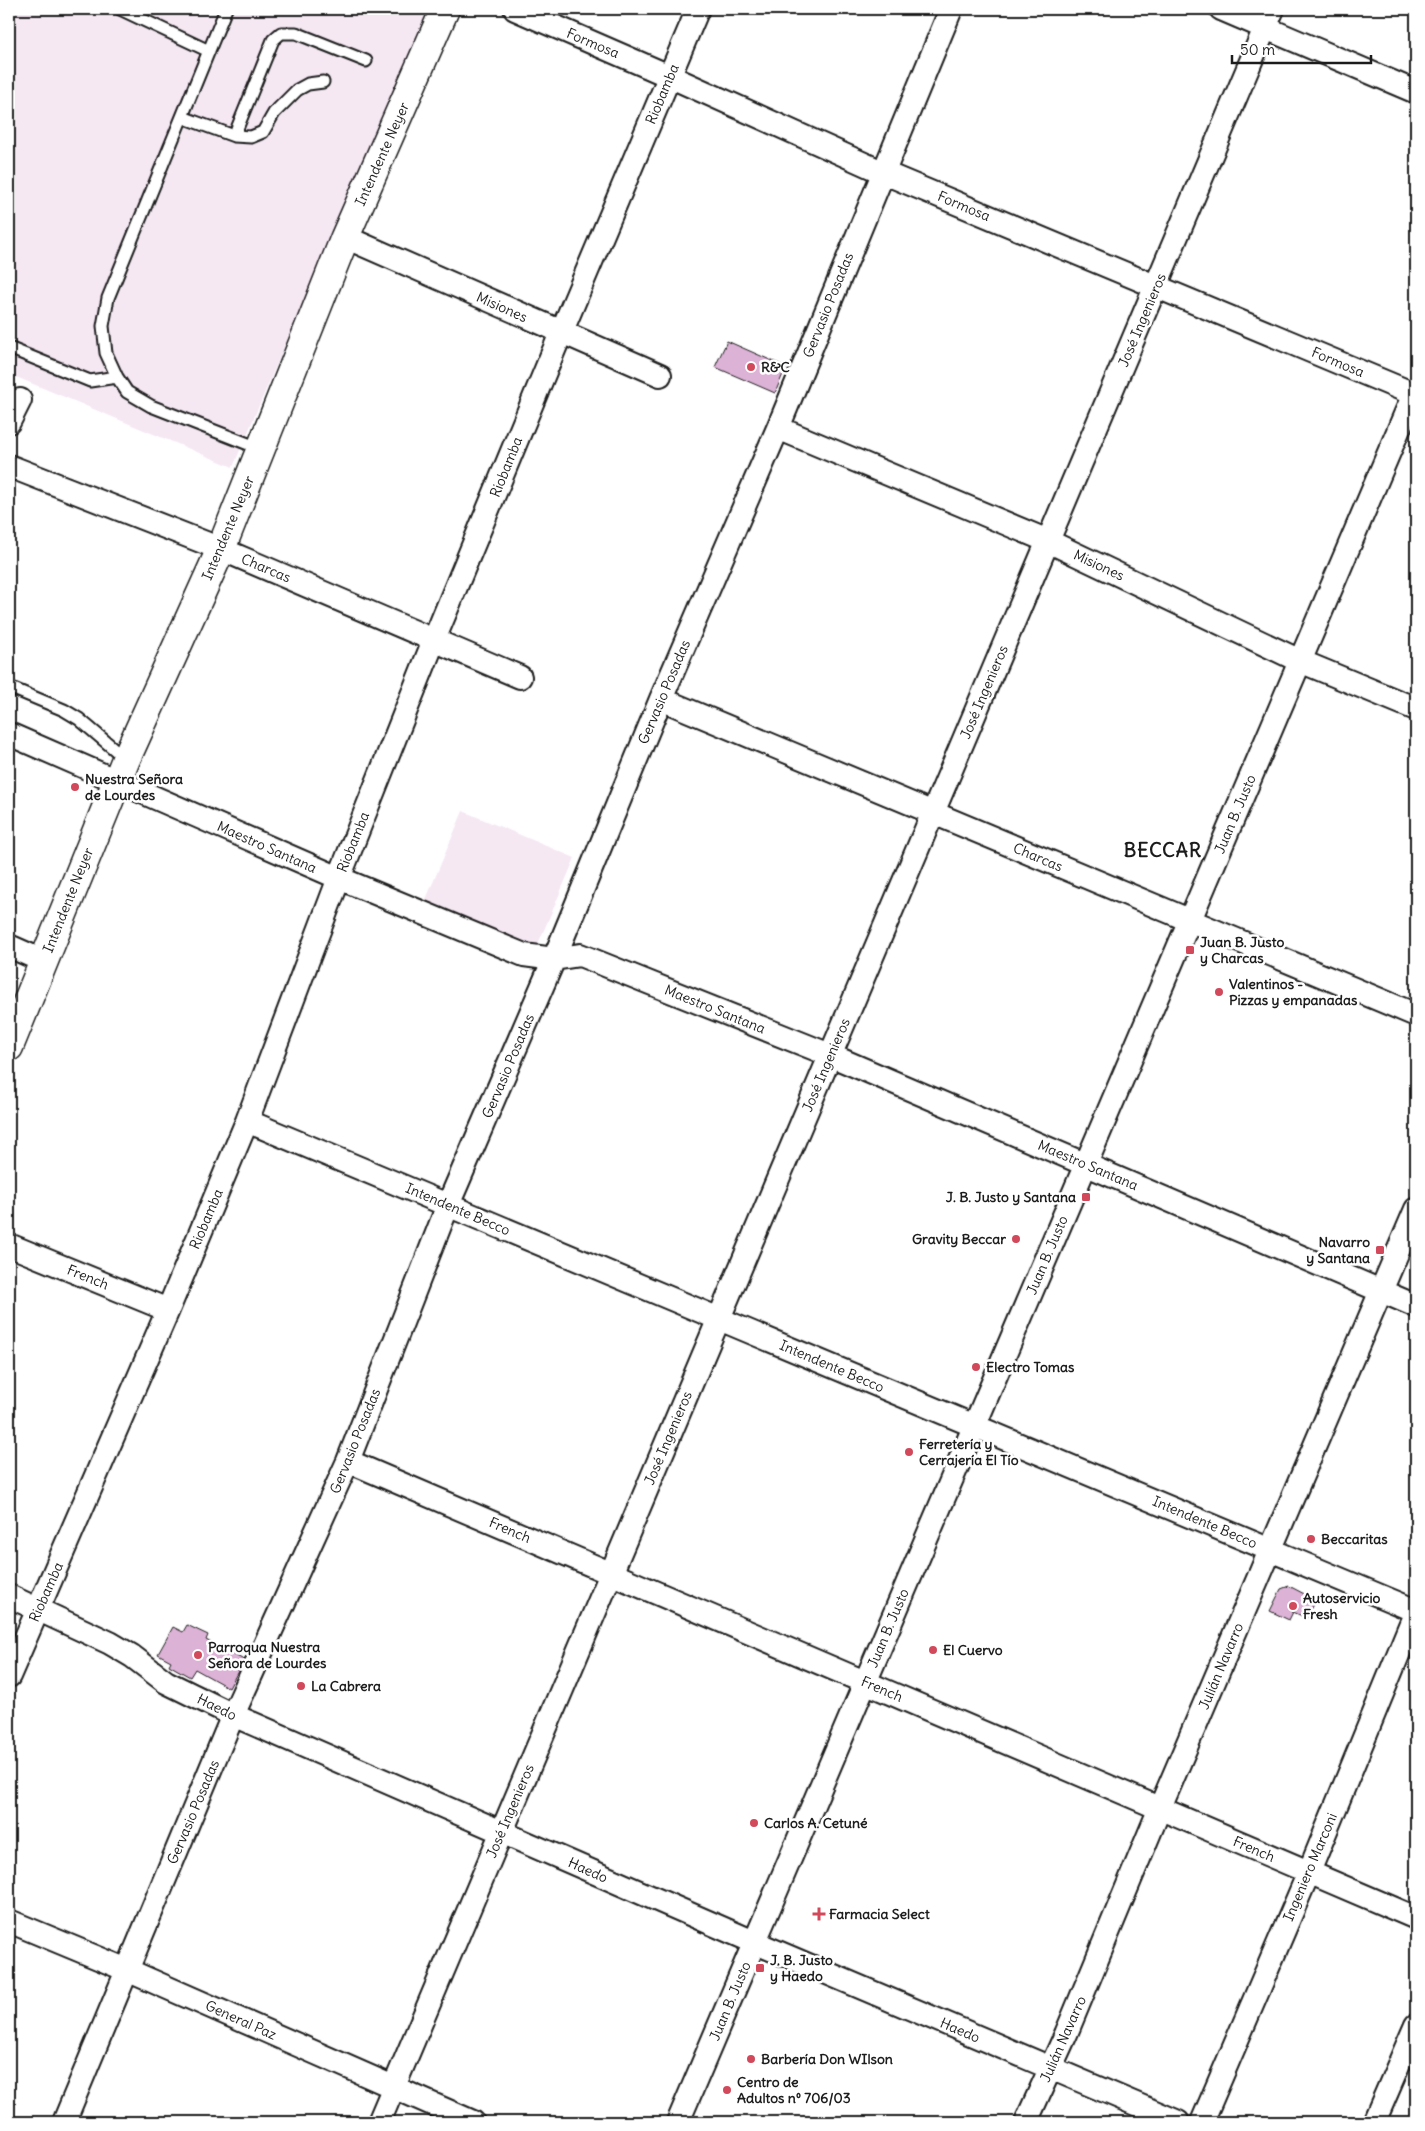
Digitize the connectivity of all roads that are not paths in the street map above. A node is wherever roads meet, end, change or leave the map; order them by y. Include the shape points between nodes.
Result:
1 (120, 9) edge
2 (226, 9) edge
3 (445, 9) edge
4 (515, 9) edge
5 (698, 9) edge
6 (951, 9) edge
7 (1221, 9) edge
8 (1269, 18) edge
9 (209, 51) junction
10 (366, 61) dead end
11 (670, 76) junction
12 (323, 82) dead end
13 (1416, 92) edge
14 (182, 117) junction
15 (234, 136) junction
16 (882, 172) junction
17 (345, 237) junction
18 (1156, 286) junction
19 (561, 333) junction
20 (9, 348) edge
21 (660, 375) dead end
22 (117, 377) junction
23 (1415, 393) edge
24 (20, 400) dead end
25 (9, 422) edge
26 (778, 428) junction
27 (261, 449) junction
28 (9, 466) edge
29 (1048, 541) junction
30 (221, 549) junction
31 (434, 640) junction
32 (1300, 661) junction
33 (520, 677) dead end
34 (9, 687) edge
35 (661, 698) junction
36 (1416, 709) edge
37 (9, 734) edge
38 (122, 770) junction
39 (933, 813) junction
40 (339, 878) junction
41 (1190, 920) junction
42 (9, 946) edge
43 (554, 959) junction
44 (44, 961) junction
45 (1416, 1015) edge
46 (9, 1047) edge
47 (830, 1055) junction
48 (247, 1121) junction
49 (1086, 1164) junction
50 (448, 1205) junction
51 (1416, 1209) edge
52 (9, 1245) edge
53 (1382, 1291) junction
54 (1416, 1306) edge
55 (168, 1310) junction
56 (719, 1318) junction
57 (974, 1425) junction
58 (348, 1460) junction
59 (1271, 1550) junction
60 (611, 1573) junction
61 (9, 1596) edge
62 (39, 1608) junction
63 (1416, 1611) edge
64 (9, 1676) edge
65 (865, 1682) junction
66 (233, 1715) junction
67 (1160, 1808) junction
68 (502, 1832) junction
69 (1309, 1872) junction
70 (1416, 1918) edge
71 (9, 1921) edge
72 (754, 1942) junction
73 (127, 1970) junction
74 (1416, 2026) edge
75 (1050, 2068) junction
76 (394, 2087) junction
77 (64, 2122) edge
78 (379, 2122) edge
79 (473, 2122) edge
80 (678, 2122) edge
81 (1026, 2122) edge
82 (1178, 2122) edge
83 (1202, 2122) edge
84 (1374, 2122) edge

1 - 9 lane
2 - 9 lane
3 - 17 street, Intendente Neyer
4 - 11 street, Formosa
5 - 11 street, Riobamba
6 - 16 street, Gervasio Posadas
7 - 8 street
8 - 13 street
8 - 18 street, José Ingenieros
9 - 14 lane
10 - 15 lane via 296,33 281,32 273,40
11 - 16 street, Formosa
11 - 19 street, Riobamba
12 - 15 lane via 297,90 274,114 263,132 251,137
14 - 15 lane
14 - 22 lane via 108,298 103,326 106,353
16 - 18 street, Formosa
16 - 26 street, Gervasio Posadas
17 - 19 street, Misiones
17 - 27 street, Intendente Neyer
18 - 23 street, Formosa
18 - 29 street, José Ingenieros
19 - 21 street, Misiones
19 - 31 street, Riobamba
20 - 22 lane via 90,381
22 - 27 lane via 127,392 152,406
23 - 32 street, Juan B. Justo
24 - 25 street
26 - 29 street, Misiones
26 - 35 street, Gervasio Posadas
27 - 30 street, Intendente Neyer
28 - 30 street, Charcas
29 - 32 street, Misiones
29 - 39 street, José Ingenieros
30 - 31 street, Charcas
30 - 38 street, Intendente Neyer
31 - 33 street, Charcas
31 - 40 street, Riobamba
32 - 36 street, Misiones
32 - 41 street, Juan B. Justo
34 - 38 lane via 79,719
35 - 39 street, Charcas
35 - 43 street, Gervasio Posadas
37 - 38 street, Maestro Santana
38 - 40 street, Maestro Santana
38 - 44 street, Intendente Neyer
39 - 41 street, Charcas
39 - 47 street, José Ingenieros
40 - 43 street, Maestro Santana via 524,955
40 - 48 street, Riobamba
41 - 45 street, Charcas
41 - 49 street, Juan B. Justo
42 - 44 street
43 - 47 street, Maestro Santana via 580,955
43 - 50 street, Gervasio Posadas
44 - 46 street, Intendente Neyer
47 - 49 street, Maestro Santana
47 - 56 street, José Ingenieros
48 - 50 street, Intendente Becco
48 - 55 street, Riobamba
49 - 53 street, Maestro Santana
49 - 57 street, Juan B. Justo
50 - 56 street, Intendente Becco
50 - 58 street, Gervasio Posadas
51 - 53 street, Julián Navarro
52 - 55 street, French
53 - 54 street, Maestro Santana
53 - 59 street, Julián Navarro
55 - 62 street, Riobamba
56 - 57 street, Intendente Becco
56 - 60 street, José Ingenieros
57 - 59 street, Intendente Becco
57 - 65 street, Juan B. Justo
58 - 60 street, French
58 - 66 street, Gervasio Posadas
59 - 63 street, Intendente Becco
59 - 67 street, Julián Navarro
60 - 65 street, French
60 - 68 street, José Ingenieros
61 - 62 street, Haedo
62 - 64 street, Riobamba
62 - 66 street, Haedo via 110,1643 166,1682
63 - 69 street, Ingeniero Marconi
65 - 67 street, French
65 - 72 street, Juan B. Justo
66 - 68 street, Haedo
66 - 73 street, Gervasio Posadas
67 - 69 street, French
67 - 75 street, Julián Navarro
68 - 72 street, Haedo
68 - 76 street, José Ingenieros
69 - 70 street, French
69 - 83 street, Ingeniero Marconi
71 - 73 street, General Paz
72 - 75 street, Haedo
72 - 80 street, Juan B. Justo
73 - 76 street, General Paz
73 - 77 street, Gervasio Posadas
74 - 84 street
75 - 81 street, Julián Navarro
75 - 82 street, Haedo
76 - 78 street, José Ingenieros
76 - 79 street, General Paz

